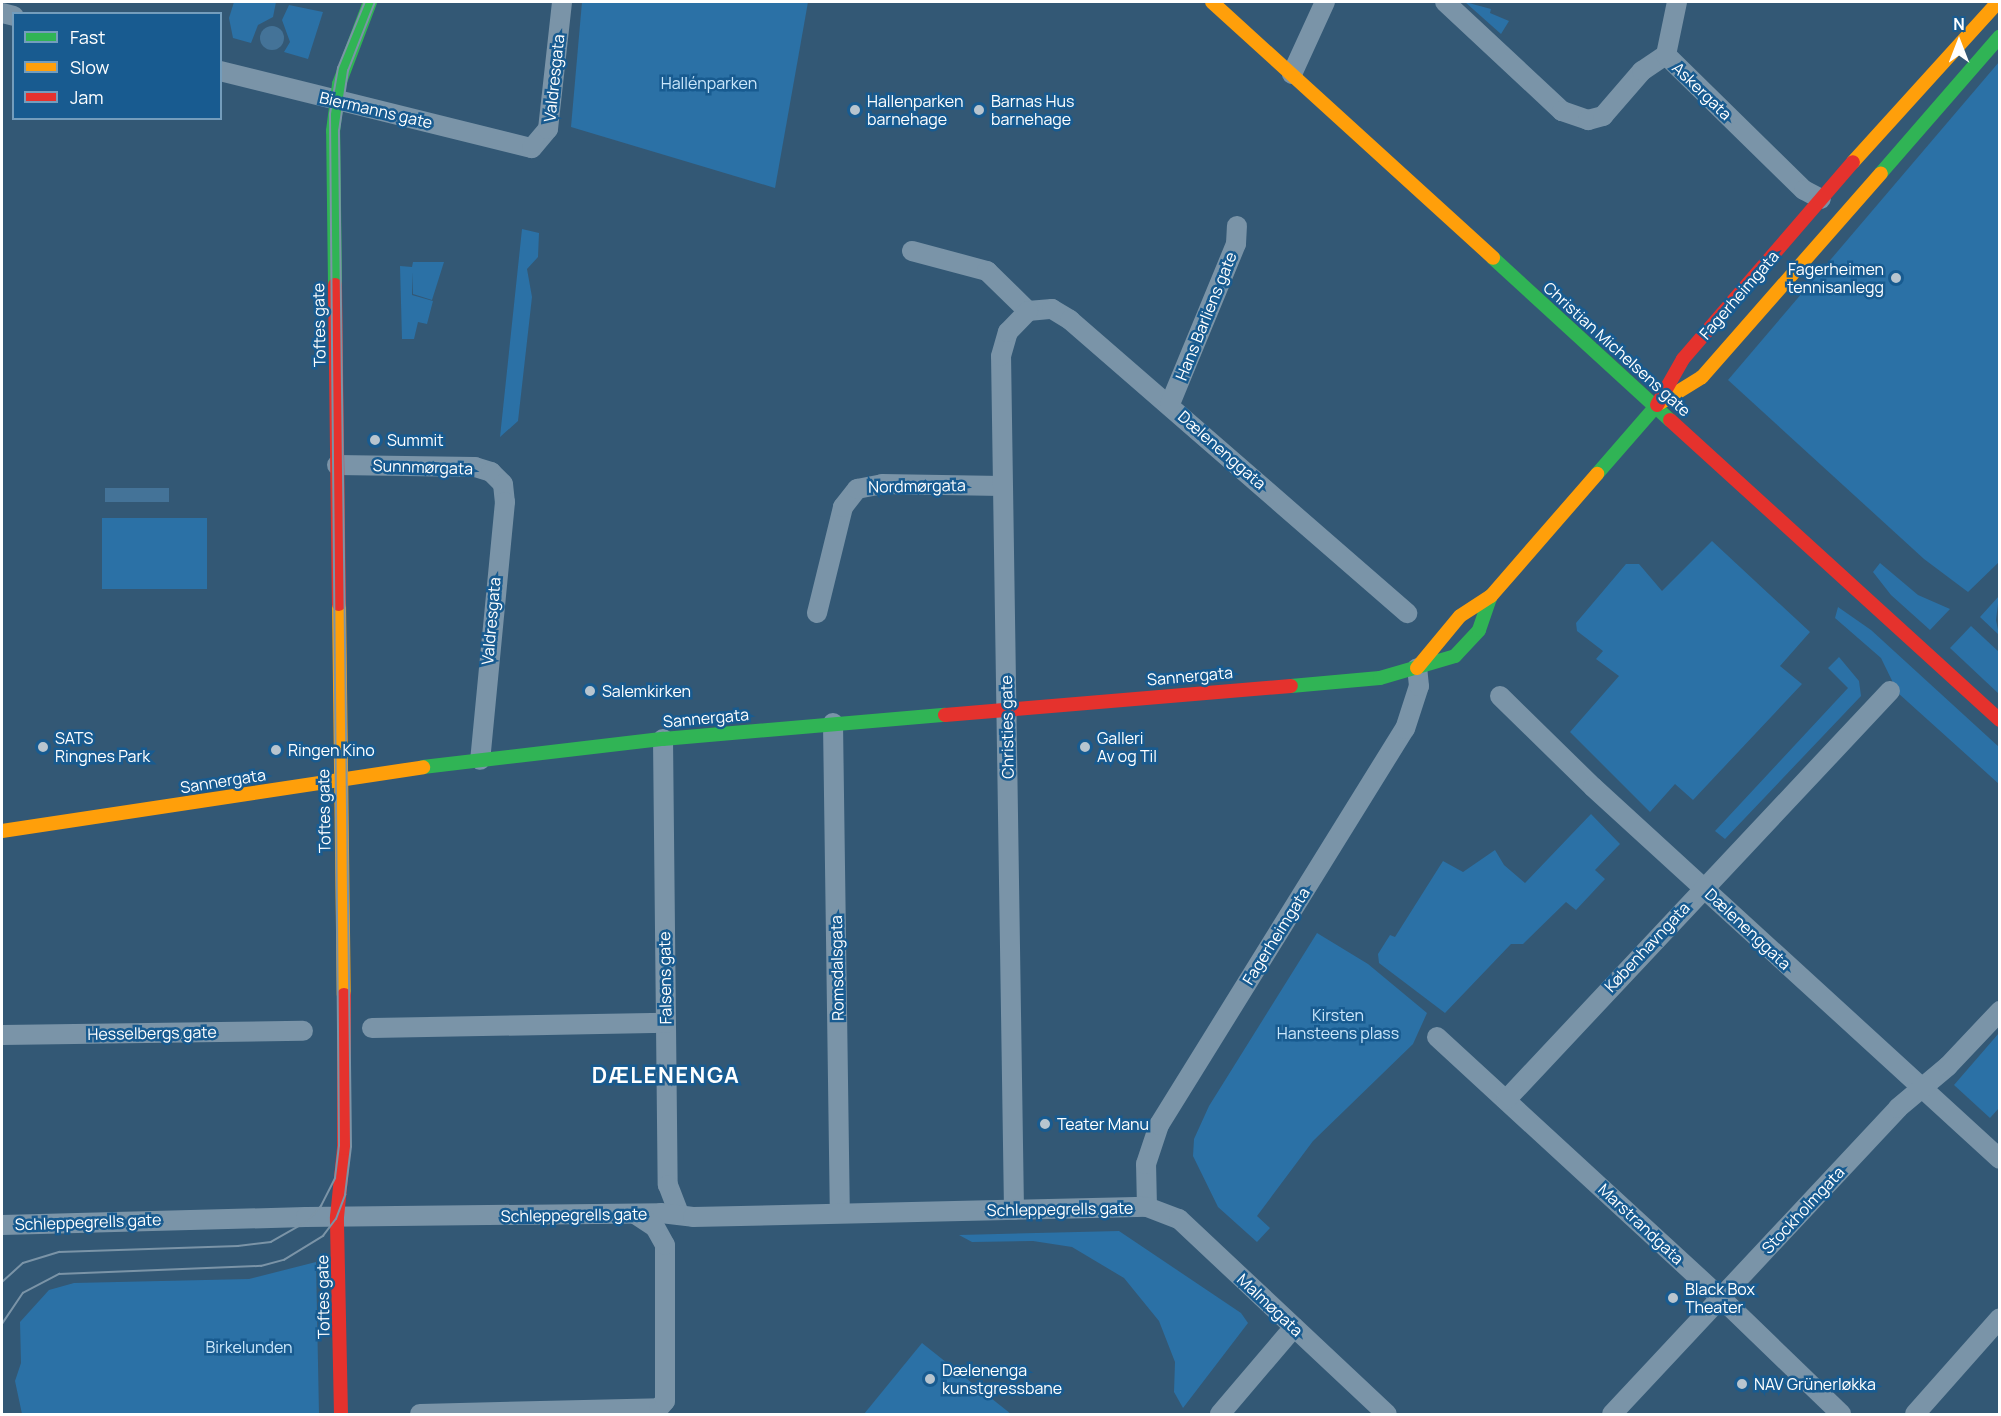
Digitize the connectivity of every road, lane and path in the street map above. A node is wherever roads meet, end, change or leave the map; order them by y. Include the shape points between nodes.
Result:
1 (370, 2) edge
2 (562, 2) edge
3 (1212, 2) edge
4 (1324, 2) edge
5 (1445, 2) edge
6 (1677, 2) edge
7 (1998, 2) edge
8 (2000, 36) edge
9 (1666, 55) junction
10 (222, 71) edge
11 (1292, 74) junction
12 (336, 99) junction
13 (532, 148) joint
14 (1821, 199) junction
15 (1237, 226) dead end
16 (912, 251) dead end
17 (1028, 310) junction
18 (1170, 404) junction
19 (1657, 405) junction
20 (337, 465) junction
21 (503, 484) joint
22 (1002, 486) junction
23 (1491, 596) junction
24 (1407, 613) dead end
25 (817, 614) dead end
26 (1417, 668) junction
27 (1890, 691) dead end
28 (1500, 696) dead end
29 (1007, 708) junction
30 (2000, 720) edge
31 (833, 723) junction
32 (663, 739) junction
33 (480, 759) junction
34 (340, 777) junction
35 (2, 831) edge
36 (1703, 887) junction
37 (2000, 1011) edge
38 (666, 1023) junction
39 (372, 1028) dead end
40 (303, 1031) dead end
41 (2, 1035) edge
42 (1437, 1036) dead end
43 (1923, 1088) junction
44 (1506, 1100) junction
45 (2000, 1159) edge
46 (1147, 1208) junction
47 (1014, 1210) junction
48 (840, 1213) junction
49 (635, 1214) junction
50 (679, 1214) junction
51 (337, 1217) junction
52 (2, 1225) edge
53 (1721, 1298) junction
54 (2000, 1318) edge
55 (1294, 1327) junction
56 (341, 1414) edge
57 (420, 1414) edge
58 (1220, 1414) edge
59 (1387, 1414) edge
60 (1612, 1414) edge
61 (1841, 1414) edge
62 (1915, 1414) edge

1 - 12 main road, Toftes gate
2 - 13 street, Valdresgata via 548,129
3 - 11 main road, Christian Michelsens gate
4 - 11 street
5 - 9 street, Askergata via 1562,111 1588,120 1603,116 1642,71
6 - 9 street
7 - 14 main road, Fagerheimgata
8 - 19 main road via 1702,377
9 - 14 street, Askergata via 1804,190
10 - 12 street, Biermanns gate
11 - 19 main road, Christian Michelsens gate
12 - 13 street, Biermanns gate
12 - 20 main road, Toftes gate via 333,150
14 - 19 main road, Fagerheimgata via 1683,359
15 - 18 street, Hans Barliens gate via 1236,244
16 - 17 street via 987,271
17 - 18 street, Dælenenggata via 1060,312
17 - 22 street, Christies gate via 1003,342
18 - 24 street, Dælenenggata
19 - 23 main road, Fagerheimgata
19 - 30 main road, Christian Michelsens gate
20 - 21 street, Sunnmørgata via 475,467 491,472
20 - 34 main road, Toftes gate
21 - 33 street, Valdresgata via 505,502
22 - 25 street, Nordmørgata via 882,484 857,489 843,507
22 - 29 street, Christies gate
23 - 26 main road, Fagerheimgata via 1460,616
23 - 26 main road, Fagerheimgata via 1479,630 1468,644 1455,656
26 - 29 main road, Sannergata via 1365,680
26 - 46 street, Fagerheimgata via 1419,686 1405,729 1159,1125 1146,1164
27 - 36 street, Københavngata
28 - 36 street, Dælenenggata
29 - 31 main road, Sannergata
29 - 47 street, Christies gate
31 - 32 main road, Sannergata
31 - 48 street, Romsdalsgata
32 - 33 main road, Sannergata
32 - 38 street, Falsens gate
33 - 34 main road, Sannergata
34 - 35 main road, Sannergata
34 - 51 main road, Toftes gate via 344,1148
36 - 43 street, Dælenenggata
36 - 44 street, Københavngata
37 - 43 street, Stockholmgata
38 - 39 street
38 - 50 street, Falsens gate via 668,1185
40 - 41 street, Hesselbergs gate
42 - 44 street, Marstrandgata
43 - 45 street, Dælenenggata
43 - 53 street, Stockholmgata via 1900,1107
44 - 53 street, Marstrandgata
46 - 47 street, Schleppegrells gate
46 - 55 street, Malmøgata via 1179,1219
47 - 48 street, Schleppegrells gate
48 - 50 street, Schleppegrells gate
49 - 50 street, Schleppegrells gate
49 - 51 street, Schleppegrells gate
49 - 57 street via 655,1227 665,1245 665,1401 659,1408
51 - 52 street, Schleppegrells gate
51 - 56 main road, Toftes gate
53 - 60 street, Stockholmgata
53 - 61 street, Marstrandgata
54 - 62 street
55 - 58 street
55 - 59 street, Malmøgata

